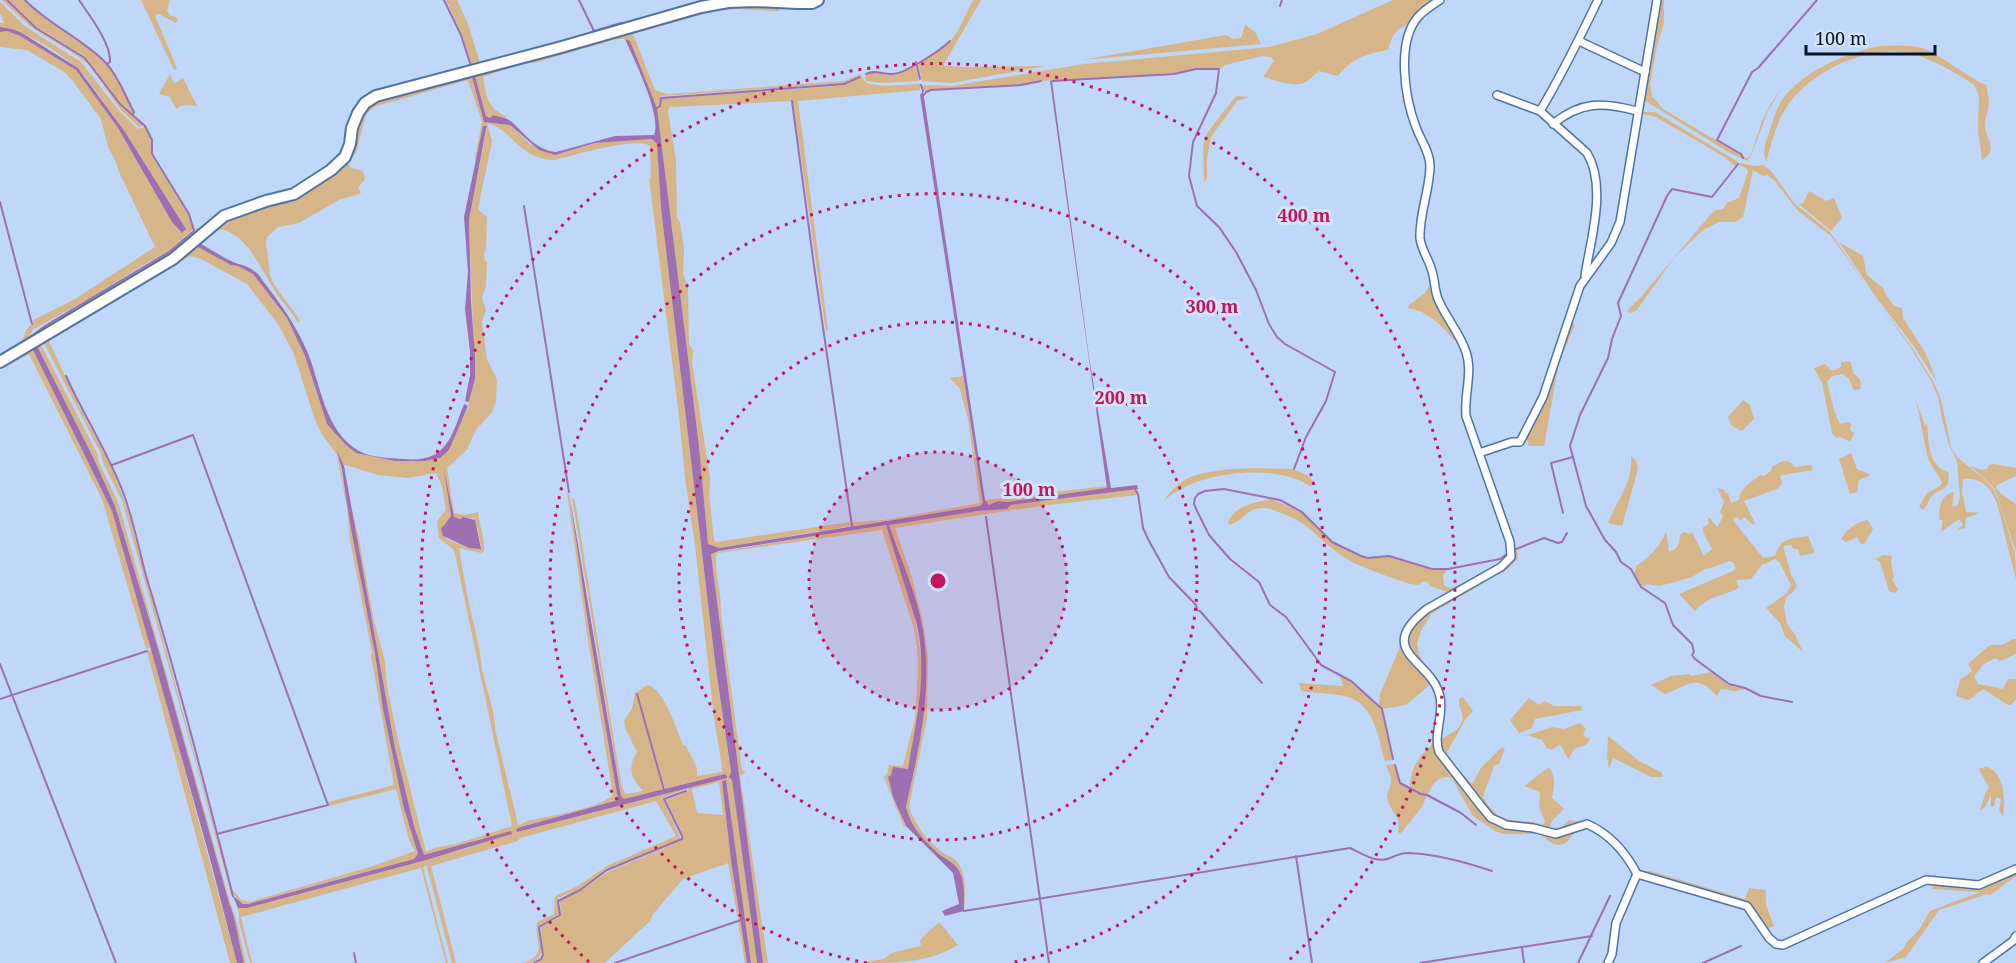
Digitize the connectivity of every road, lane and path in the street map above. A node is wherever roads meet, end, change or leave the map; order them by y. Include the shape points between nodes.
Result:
1 (818, 0) edge
2 (1440, 0) edge
3 (1598, 0) edge
4 (1657, 0) edge
5 (1579, 41) junction
6 (1645, 72) junction
7 (1497, 95) dead end
8 (1540, 111) junction
9 (1637, 111) junction
10 (1553, 123) junction
11 (1585, 278) junction
12 (0, 362) edge
13 (1479, 453) junction
14 (2016, 869) edge
15 (1638, 874) junction
16 (2016, 936) edge
17 (1608, 963) edge
18 (1983, 963) edge

1 - 12 street via 728,2 701,7 376,96 358,112 345,157 331,170 294,194 224,216 173,259
2 - 13 street via 1417,18 1407,37 1405,76 1413,119 1430,166 1420,239 1437,297 1466,352 1466,416
3 - 5 street
4 - 6 street
5 - 6 street
5 - 8 street
6 - 9 street
7 - 8 street
8 - 10 street
9 - 10 street via 1589,105
9 - 11 street via 1620,222 1611,243
10 - 11 street via 1587,153 1595,171 1598,189
11 - 13 street via 1543,397 1520,441
13 - 15 street via 1510,542 1511,557 1501,567 1426,609 1410,625 1404,643 1410,657 1436,684 1440,694 1436,746 1491,818 1506,825 1556,834 1587,824 1611,839
14 - 15 street via 1979,885 1926,880 1783,945 1769,938 1747,906
15 - 17 street via 1616,923
16 - 18 street

